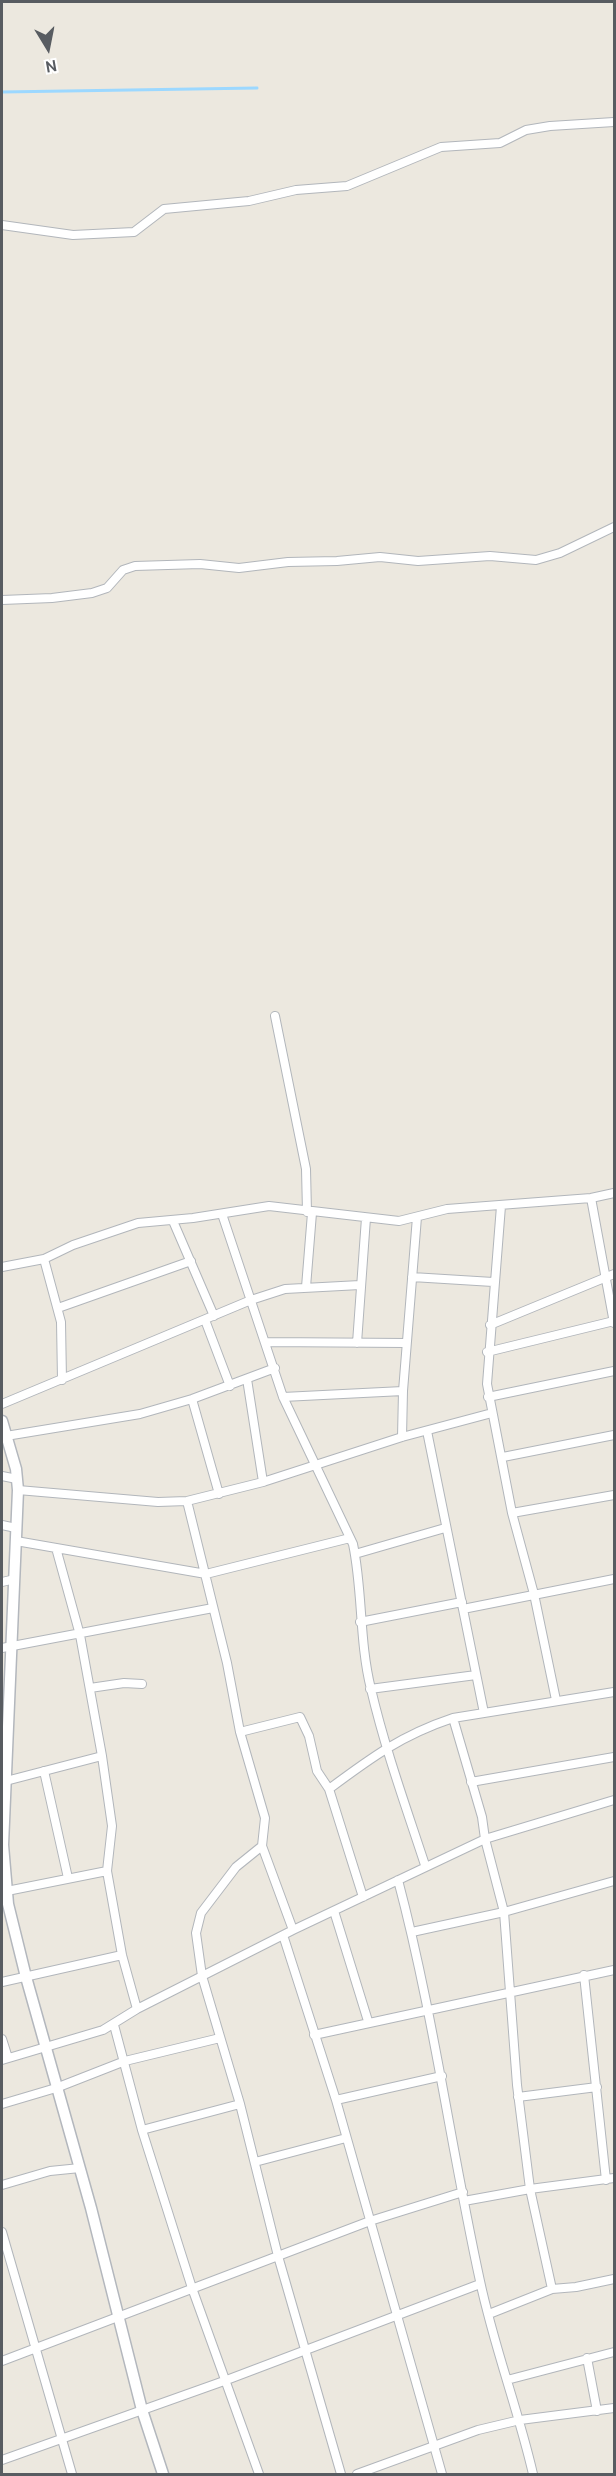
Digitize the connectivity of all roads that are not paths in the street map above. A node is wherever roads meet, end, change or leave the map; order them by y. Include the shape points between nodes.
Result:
1 (615, 122) edge
2 (2, 225) edge
3 (615, 527) edge
4 (2, 600) edge
5 (275, 1016) dead end
6 (615, 1193) edge
7 (591, 1198) junction
8 (501, 1206) junction
9 (310, 1212) junction
10 (222, 1214) junction
11 (417, 1216) junction
12 (366, 1218) junction
13 (173, 1221) junction
14 (44, 1259) junction
15 (190, 1261) junction
16 (2, 1267) edge
17 (610, 1276) edge
18 (412, 1278) junction
19 (493, 1282) junction
20 (360, 1285) junction
21 (306, 1287) junction
22 (250, 1300) junction
23 (58, 1308) junction
24 (214, 1316) junction
25 (205, 1320) junction
26 (614, 1322) edge
27 (490, 1325) junction
28 (265, 1342) junction
29 (357, 1342) junction
30 (406, 1343) junction
31 (487, 1352) junction
32 (275, 1368) junction
33 (615, 1371) edge
34 (247, 1379) junction
35 (62, 1380) junction
36 (230, 1386) junction
37 (403, 1391) junction
38 (284, 1397) junction
39 (488, 1397) junction
40 (192, 1399) junction
41 (2, 1404) edge
42 (492, 1413) junction
43 (2, 1421) edge
44 (427, 1431) junction
45 (6, 1436) junction
46 (615, 1436) edge
47 (402, 1437) junction
48 (503, 1457) junction
49 (315, 1464) junction
50 (2, 1476) edge
51 (263, 1482) junction
52 (18, 1485) junction
53 (219, 1494) junction
54 (615, 1495) edge
55 (187, 1501) junction
56 (512, 1514) junction
57 (2, 1525) edge
58 (16, 1528) junction
59 (445, 1528) junction
60 (350, 1539) junction
61 (16, 1541) junction
62 (56, 1548) junction
63 (355, 1554) junction
64 (206, 1574) junction
65 (15, 1579) junction
66 (615, 1579) edge
67 (2, 1582) edge
68 (534, 1594) junction
69 (463, 1606) junction
70 (213, 1608) junction
71 (360, 1622) junction
72 (80, 1635) junction
73 (7, 1647) edge
74 (476, 1675) junction
75 (142, 1684) dead end
76 (90, 1688) junction
77 (370, 1689) junction
78 (615, 1692) edge
79 (556, 1700) junction
80 (484, 1713) junction
81 (453, 1718) junction
82 (240, 1732) junction
83 (387, 1746) junction
84 (102, 1756) junction
85 (615, 1757) edge
86 (44, 1771) junction
87 (3, 1782) edge
88 (471, 1782) junction
89 (329, 1789) junction
90 (615, 1800) edge
91 (485, 1839) junction
92 (262, 1846) junction
93 (425, 1865) junction
94 (107, 1871) junction
95 (68, 1878) junction
96 (398, 1880) junction
97 (615, 1881) edge
98 (4, 1892) edge
99 (363, 1897) junction
100 (334, 1911) junction
101 (504, 1912) junction
102 (293, 1930) junction
103 (412, 1932) junction
104 (283, 1935) junction
105 (122, 1955) junction
106 (615, 1970) edge
107 (584, 1975) junction
108 (202, 1976) junction
109 (26, 1977) junction
110 (2, 1982) edge
111 (509, 1991) junction
112 (426, 2008) junction
113 (137, 2009) junction
114 (368, 2021) junction
115 (114, 2025) junction
116 (314, 2035) junction
117 (220, 2038) junction
118 (2, 2039) edge
119 (45, 2047) junction
120 (5, 2059) edge
121 (125, 2061) junction
122 (442, 2076) junction
123 (597, 2087) junction
124 (56, 2088) junction
125 (518, 2097) junction
126 (336, 2100) junction
127 (2, 2104) edge
128 (240, 2104) junction
129 (142, 2130) junction
130 (346, 2138) junction
131 (255, 2162) junction
132 (80, 2168) junction
133 (610, 2179) edge
134 (2, 2185) edge
135 (530, 2189) junction
136 (463, 2197) junction
137 (370, 2221) junction
138 (2, 2232) edge
139 (278, 2256) junction
140 (615, 2278) edge
141 (480, 2284) junction
142 (192, 2288) junction
143 (552, 2289) junction
144 (489, 2314) junction
145 (396, 2316) junction
146 (118, 2318) junction
147 (37, 2347) junction
148 (304, 2348) junction
149 (615, 2352) edge
150 (587, 2358) junction
151 (2, 2361) edge
152 (507, 2380) junction
153 (224, 2381) junction
154 (615, 2408) edge
155 (142, 2410) junction
156 (597, 2411) junction
157 (520, 2420) junction
158 (62, 2440) junction
159 (435, 2444) junction
160 (2, 2460) edge
161 (72, 2475) edge
162 (163, 2475) edge
163 (259, 2475) edge
164 (341, 2475) edge
165 (357, 2475) edge
166 (442, 2475) edge
167 (533, 2475) edge

1 - 2 street via 550,126 526,130 500,143 441,147 347,186 296,190 249,201 164,208 134,232 73,235
3 - 4 street via 554,556 536,560 490,556 418,561 380,557 239,568 146,565 128,567 107,588 92,593
5 - 9 street via 306,1169
6 - 7 street
7 - 8 street
7 - 17 street
8 - 11 street via 436,1210
8 - 19 street
9 - 10 street via 269,1206
9 - 12 street
9 - 21 street
10 - 13 street
10 - 22 street
11 - 12 street via 399,1221
11 - 18 street
12 - 20 street
13 - 14 street via 117,1229
13 - 15 street
14 - 16 street
14 - 23 street
15 - 23 street
15 - 24 street
17 - 26 street
17 - 27 street
18 - 19 street
18 - 30 street
19 - 27 street
20 - 21 street
20 - 29 street
21 - 22 street
22 - 24 street
22 - 28 street
23 - 35 street
24 - 25 street
25 - 35 street
25 - 36 street
26 - 31 street
27 - 31 street
28 - 29 street
28 - 32 street
29 - 30 street
30 - 37 street
31 - 39 street
32 - 34 street
32 - 38 street
33 - 39 street
34 - 36 street
34 - 51 street
35 - 41 street
36 - 40 street
37 - 38 street
37 - 47 street
38 - 49 street
39 - 42 street
40 - 45 street via 117,1419
40 - 53 street
42 - 44 street
42 - 48 street
43 - 45 street
44 - 47 street
44 - 59 street
45 - 52 street
46 - 48 street
47 - 49 street
48 - 56 street
49 - 51 street
49 - 60 street
50 - 52 street
51 - 53 street
52 - 55 street via 158,1502
52 - 58 street
53 - 55 street
54 - 56 street
55 - 64 street
56 - 68 street
57 - 58 street
58 - 61 street
59 - 63 street
59 - 69 street
60 - 63 street
60 - 64 street
61 - 62 street
61 - 65 street
62 - 64 street
62 - 72 street
63 - 71 street
64 - 70 street
65 - 67 street
65 - 73 street
66 - 68 street
68 - 69 street
68 - 79 street
69 - 71 street
69 - 74 street
70 - 72 street
70 - 82 street
71 - 77 street
72 - 73 street
72 - 76 street
73 - 87 street
74 - 77 street
74 - 80 street
75 - 76 street
76 - 84 street
77 - 83 street
78 - 79 street
79 - 80 street
80 - 81 street
81 - 83 street
81 - 88 street
82 - 89 street via 300,1718 309,1736 317,1772
82 - 92 street via 265,1818
83 - 89 street
83 - 93 street
84 - 86 street
84 - 94 street via 112,1826
85 - 88 street
86 - 87 street
86 - 95 street
87 - 98 street
88 - 91 street
89 - 99 street
90 - 91 street
91 - 93 street
91 - 101 street
92 - 102 street
92 - 108 street via 236,1867 201,1913 196,1933
93 - 96 street
94 - 95 street
94 - 105 street
95 - 98 street
96 - 99 street
96 - 103 street
97 - 101 street
98 - 109 street
99 - 100 street
100 - 102 street
100 - 114 street
101 - 103 street
101 - 111 street
102 - 104 street
103 - 112 street
104 - 108 street
104 - 116 street
105 - 109 street
105 - 113 street
106 - 107 street
107 - 111 street
107 - 123 street
108 - 113 street
108 - 117 street
109 - 110 street
109 - 119 street
111 - 112 street
111 - 125 street
112 - 114 street
112 - 122 street
113 - 115 street
114 - 116 street
115 - 119 street
115 - 121 street
116 - 126 street
117 - 121 street
117 - 128 street
118 - 120 street
119 - 120 street
119 - 124 street
121 - 124 street
121 - 129 street
122 - 126 street
122 - 136 street
123 - 125 street
123 - 133 street
124 - 127 street
124 - 132 street
125 - 135 street
126 - 130 street
128 - 129 street
128 - 131 street
129 - 142 street
130 - 131 street
130 - 137 street
131 - 139 street
132 - 134 street via 50,2171
132 - 146 street
133 - 135 street
135 - 136 street
135 - 143 street
136 - 137 street
136 - 141 street
137 - 139 street
137 - 145 street
138 - 147 street
139 - 142 street
139 - 148 street
140 - 143 street via 576,2288
141 - 144 street
141 - 145 street
142 - 146 street
142 - 153 street
143 - 144 street
144 - 152 street
145 - 148 street
145 - 159 street
146 - 147 street
146 - 155 street
147 - 151 street
147 - 158 street
148 - 153 street
148 - 164 street
149 - 150 street
150 - 152 street
150 - 156 street
152 - 157 street
153 - 155 street
153 - 163 street
154 - 156 street
155 - 158 street
155 - 162 street
156 - 157 street
157 - 159 street
157 - 167 street
158 - 160 street
158 - 161 street
159 - 165 street
159 - 166 street

